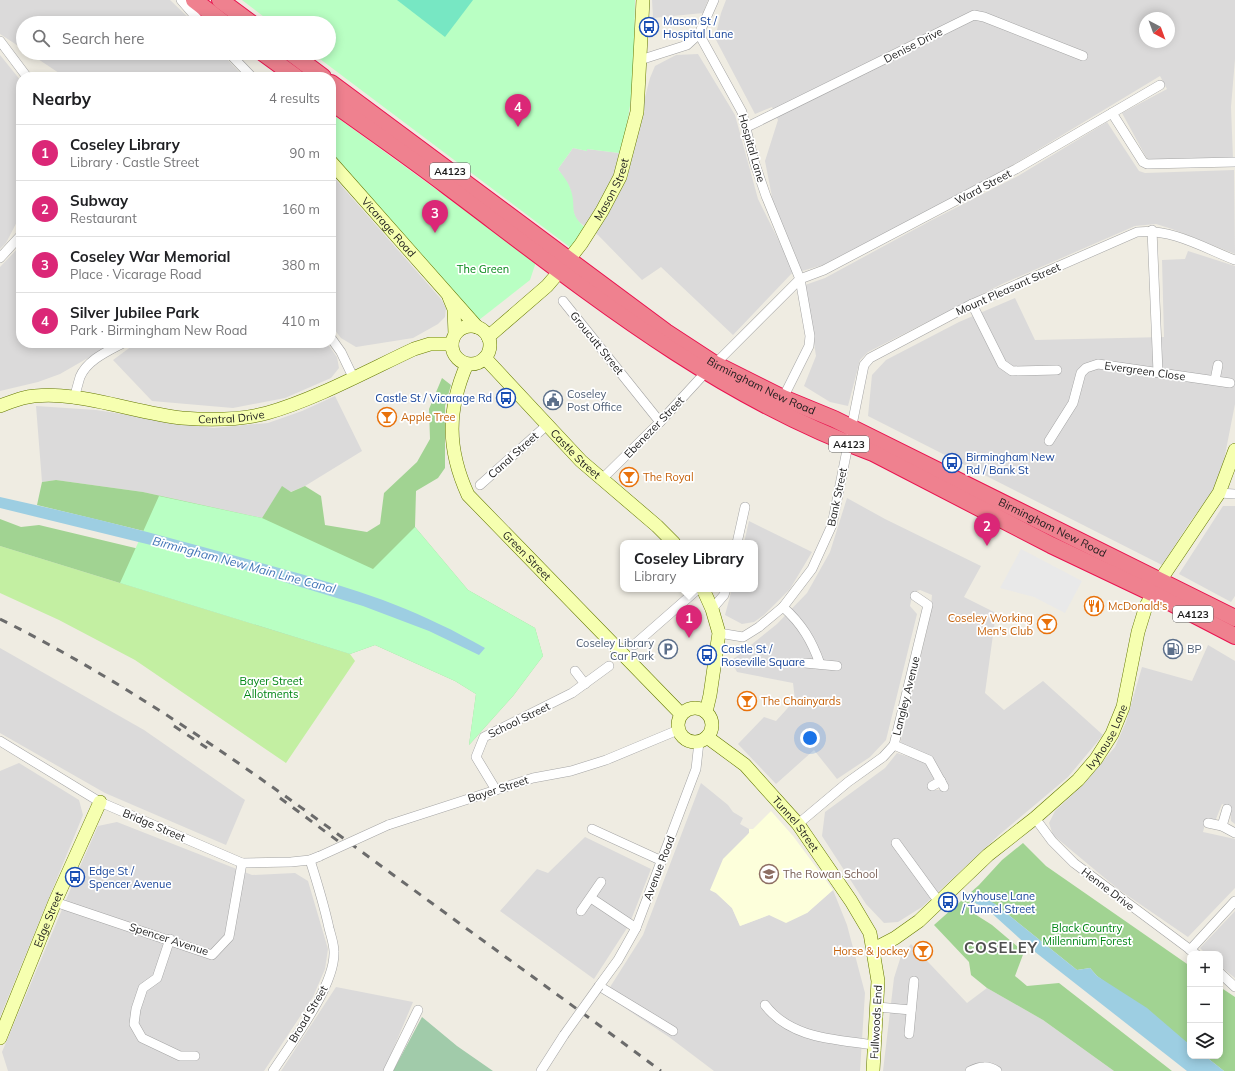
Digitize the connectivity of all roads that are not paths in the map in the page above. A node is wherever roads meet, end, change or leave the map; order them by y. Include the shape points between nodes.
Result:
1 (181, 0) edge
2 (194, 0) edge
3 (220, 0) edge
4 (643, 0) edge
5 (714, 0) edge
6 (195, 16) edge
7 (215, 16) edge
8 (242, 16) edge
9 (699, 34) junction
10 (0, 41) edge
11 (1083, 56) dead end
12 (236, 60) edge
13 (272, 60) edge
14 (293, 60) edge
15 (301, 60) edge
16 (640, 60) junction
17 (23, 72) edge
18 (247, 72) edge
19 (286, 72) edge
20 (290, 72) edge
21 (317, 72) edge
22 (1160, 85) dead end
23 (336, 87) edge
24 (336, 106) edge
25 (1112, 113) junction
26 (747, 126) junction
27 (1235, 162) edge
28 (336, 168) edge
29 (1152, 230) junction
30 (16, 240) edge
31 (0, 258) edge
32 (569, 259) junction
33 (1235, 260) edge
34 (559, 272) junction
35 (800, 279) junction
36 (447, 292) junction
37 (563, 301) dead end
38 (972, 304) junction
39 (477, 327) junction
40 (488, 337) junction
41 (453, 339) junction
42 (336, 345) edge
43 (115, 348) edge
44 (485, 358) junction
45 (467, 364) junction
46 (1218, 365) dead end
47 (710, 368) junction
48 (1057, 370) dead end
49 (1158, 372) junction
50 (354, 377) junction
51 (1215, 380) junction
52 (1230, 383) dead end
53 (783, 398) junction
54 (74, 399) junction
55 (0, 406) edge
56 (660, 422) junction
57 (547, 425) junction
58 (850, 436) junction
59 (1049, 441) dead end
60 (1235, 450) edge
61 (601, 480) junction
62 (480, 485) dead end
63 (1219, 493) junction
64 (1235, 494) edge
65 (745, 507) dead end
66 (671, 540) edge
67 (738, 540) edge
68 (1156, 587) junction
69 (695, 592) edge
70 (704, 592) edge
71 (725, 592) edge
72 (915, 596) dead end
73 (783, 607) junction
74 (712, 609) junction
75 (1235, 618) edge
76 (719, 633) junction
77 (1235, 636) edge
78 (634, 645) dead end
79 (805, 663) dead end
80 (820, 664) junction
81 (609, 666) dead end
82 (837, 666) dead end
83 (574, 671) dead end
84 (585, 684) junction
85 (706, 712) junction
86 (681, 714) junction
87 (678, 730) junction
88 (703, 740) junction
89 (2, 743) edge
90 (894, 745) junction
91 (0, 753) edge
92 (932, 786) dead end
93 (496, 790) junction
94 (100, 802) junction
95 (1227, 809) dead end
96 (1034, 818) junction
97 (1208, 823) dead end
98 (798, 824) junction
99 (1222, 826) junction
100 (592, 829) dead end
101 (1235, 833) edge
102 (896, 842) dead end
103 (320, 856) joint
104 (310, 860) junction
105 (662, 861) junction
106 (242, 863) junction
107 (601, 882) dead end
108 (591, 898) junction
109 (1235, 901) edge
110 (55, 902) junction
111 (939, 902) junction
112 (581, 911) dead end
113 (636, 928) junction
114 (170, 939) junction
115 (874, 949) junction
116 (1192, 951) edge
117 (1194, 951) edge
118 (1223, 977) edge
119 (914, 982) dead end
120 (599, 986) junction
121 (1235, 987) edge
122 (765, 1005) dead end
123 (878, 1007) junction
124 (418, 1010) dead end
125 (911, 1010) junction
126 (673, 1031) dead end
127 (909, 1034) dead end
128 (0, 1038) edge
129 (874, 1045) junction
130 (195, 1056) dead end
131 (273, 1071) edge
132 (388, 1071) edge
133 (541, 1071) edge
134 (873, 1071) edge
135 (970, 1071) edge
136 (997, 1071) edge

1 - 6 street
2 - 7 highway
3 - 8 highway
4 - 16 street, Mason Street
5 - 9 street
9 - 16 street via 686,45
9 - 26 street, Hospital Lane via 742,112
10 - 17 street
11 - 26 street, Denise Drive via 974,15
12 - 18 street
13 - 19 highway
14 - 20 street
15 - 21 highway
16 - 32 street, Mason Street via 637,112 620,177 602,211
22 - 25 street, Ward Street
23 - 32 highway, Birmingham New Road / A4123
24 - 34 highway, Birmingham New Road / A4123 via 446,185
25 - 27 street via 1142,162 1147,164
25 - 35 street, Ward Street via 1016,169 824,270
26 - 35 street, Hospital Lane via 754,161 766,196
28 - 36 street, Vicarage Road
29 - 33 street, Mount Pleasant Street
29 - 38 street, Mount Pleasant Street via 1137,232
29 - 49 street
30 - 31 street
32 - 34 street, Mason Street
32 - 47 highway, Birmingham New Road / A4123
34 - 40 street, Mason Street via 547,286
34 - 47 highway, Birmingham New Road / A4123 via 626,320
35 - 47 street, Ebenezer Street
35 - 53 street, Hospital Lane via 810,336 809,346
36 - 39 street, Vicarage Road
36 - 41 street, Vicarage Road via 454,309
37 - 56 street, Groucutt Street
38 - 48 street via 1002,364 1012,371
38 - 58 street, Mount Pleasant Street via 870,358 864,365
39 - 40 street
39 - 41 street via 468,326
40 - 44 street via 490,348
41 - 45 street via 456,357
41 - 50 street, Central Drive via 414,349
42 - 50 street
43 - 54 street via 96,359 80,376
44 - 45 street via 477,363
44 - 57 street, Castle Street
45 - 86 street, Green Street via 453,403 451,422 458,473 468,494
46 - 51 street
47 - 53 highway, Birmingham New Road / A4123
47 - 56 street, Ebenezer Street
47 - 58 highway, Birmingham New Road / A4123 via 777,410
49 - 51 street, Evergreen Close
49 - 59 street, Evergreen Close via 1098,364 1086,368 1081,373 1073,402
50 - 54 street, Central Drive via 266,413 236,417 183,418
51 - 52 street, Evergreen Close
53 - 58 highway, Birmingham New Road / A4123
54 - 55 street, Central Drive via 54,396 24,398
56 - 61 street, Ebenezer Street
57 - 61 street, Castle Street
57 - 62 street, Canal Street
58 - 68 highway, Birmingham New Road / A4123 via 873,453 1051,545
58 - 73 street, Bank Street via 832,525 824,546 812,569
60 - 63 street, Ivyhouse Lane
61 - 66 street, Castle Street
63 - 64 street
63 - 68 street, Ivyhouse Lane
65 - 67 street
68 - 75 highway, Birmingham New Road / A4123
68 - 77 highway, Birmingham New Road / A4123
68 - 96 street, Ivyhouse Lane via 1138,632 1123,707 1112,734 1078,780
69 - 78 street
70 - 74 street
71 - 74 street
72 - 90 street, Langley Avenue via 928,605
73 - 76 street, Bank Street via 743,637
73 - 80 street via 807,634
74 - 76 street
76 - 85 street
79 - 80 street
80 - 82 street
81 - 84 street, School Street
83 - 84 street
84 - 93 street, School Street via 484,737 476,757
85 - 86 street via 695,707
85 - 88 street via 712,720 712,728
86 - 87 street
87 - 88 street, Tunnel Street via 686,739
87 - 93 street, Bayer Street via 606,760 571,771 532,778
88 - 98 street, Tunnel Street via 745,765
88 - 105 street, Avenue Road via 696,769
89 - 91 street
89 - 94 street, Bridge Street
90 - 92 street via 929,760 942,784
90 - 98 street, Langley Avenue via 883,757 848,782
93 - 103 street, Bayer Street, bridge via 388,825
94 - 106 street, Bridge Street
94 - 110 street, Edge Street
95 - 99 street
96 - 111 street, Ivyhouse Lane via 988,855
96 - 116 street, Henne Drive via 1074,863
97 - 99 street
98 - 115 street, Tunnel Street via 851,901 870,933
99 - 101 street
100 - 105 street
102 - 111 street
103 - 104 street, Bridge Street
104 - 106 street, Bridge Street
104 - 131 street, Broad Street via 323,901 334,951 333,962 317,1003
105 - 113 street, Avenue Road
106 - 114 street, Spencer Avenue via 229,938 212,955
107 - 108 street
108 - 112 street
108 - 113 street
109 - 117 street
110 - 114 street, Spencer Avenue
110 - 128 street, Edge Street
111 - 115 street, Ivyhouse Lane via 919,921
113 - 120 street, Avenue Road via 618,960
114 - 130 street via 157,978 143,988 134,1024 142,1038 180,1056
115 - 123 street, Fullwoods End
118 - 121 street
119 - 125 street
120 - 126 street
120 - 133 street, Avenue Road, bridge
122 - 129 street via 771,1013 790,1027 809,1036
123 - 125 street
123 - 129 street, Fullwoods End
124 - 132 street
125 - 127 street
129 - 134 street, Fullwoods End
135 - 136 street via 988,1066

